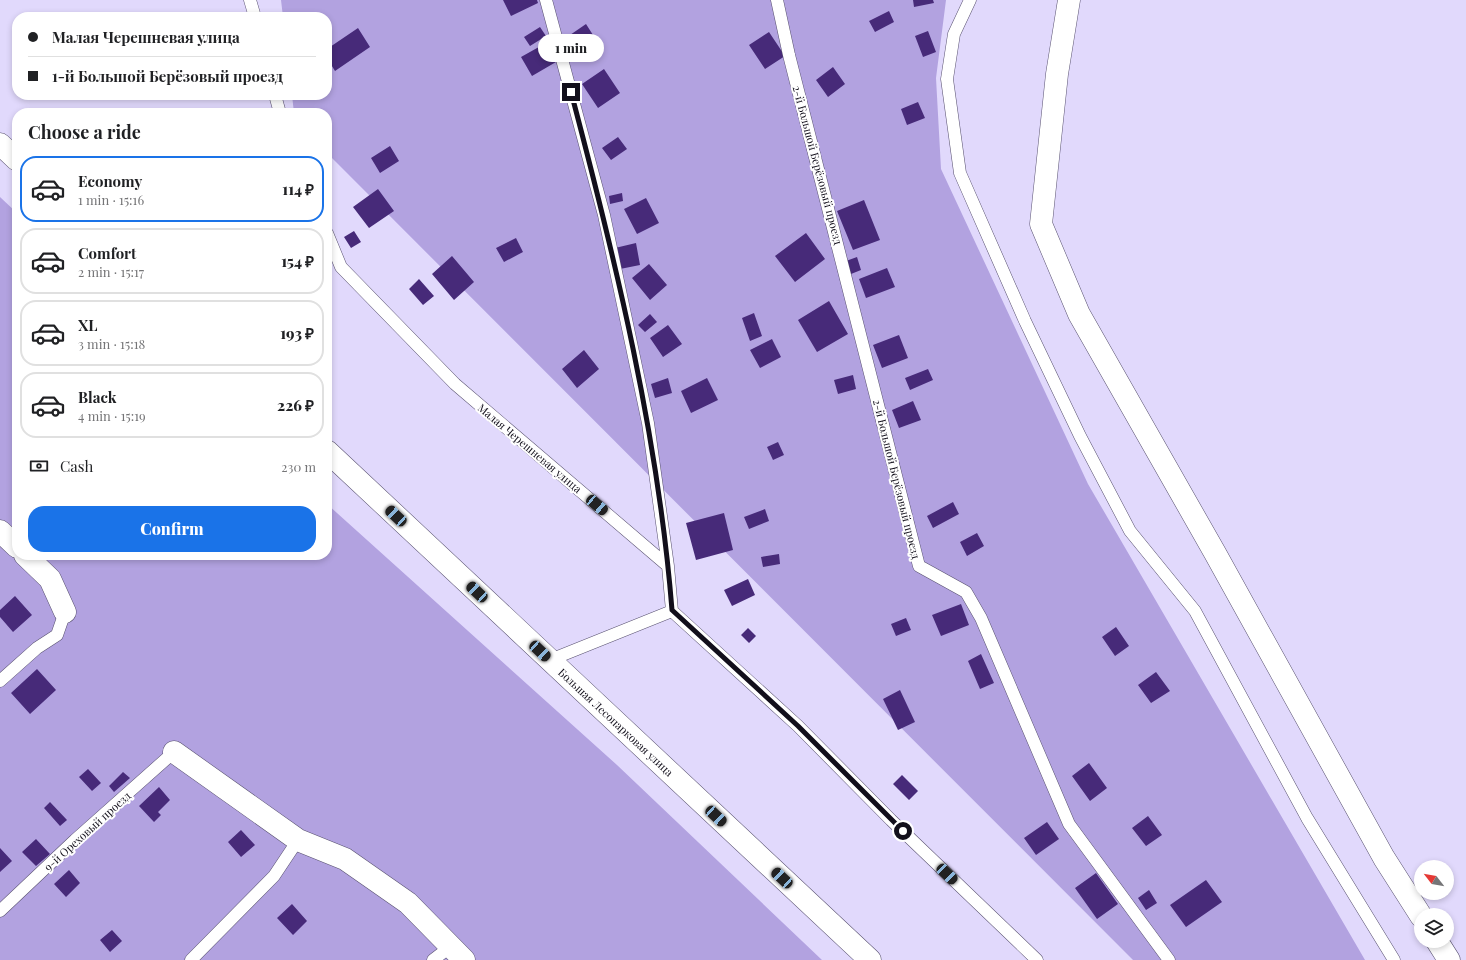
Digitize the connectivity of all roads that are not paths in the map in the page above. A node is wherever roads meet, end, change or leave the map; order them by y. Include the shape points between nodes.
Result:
1 (250, 0) edge
2 (546, 0) edge
3 (777, 0) edge
4 (970, 0) edge
5 (1069, 0) edge
6 (253, 12) edge
7 (0, 144) edge
8 (12, 155) edge
9 (332, 245) edge
10 (332, 456) edge
11 (0, 531) edge
12 (12, 543) edge
13 (30, 560) edge
14 (668, 566) junction
15 (672, 610) junction
16 (65, 612) joint
17 (550, 660) junction
18 (0, 681) edge
19 (174, 752) joint
20 (298, 840) junction
21 (1416, 908) edge
22 (0, 911) edge
23 (1442, 948) edge
24 (457, 953) edge
25 (191, 960) edge
26 (433, 960) edge
27 (870, 960) edge
28 (1036, 960) edge
29 (1169, 960) edge
30 (1394, 960) edge
31 (1450, 960) edge

1 - 6 lane
2 - 14 lane via 604,215 648,423
3 - 29 lane, 2-й Большой Берёзовый проезд via 919,566 966,592 981,618 1069,824
4 - 30 lane via 954,34 947,79 960,173 1025,321 1080,436 1130,531 1195,611 1307,818
5 - 21 street via 1057,74 1041,224 1079,314 1384,858
7 - 8 street
9 - 14 lane, Малая Черешневая улица via 341,267 455,384
10 - 17 street, Большая Лесопарковая улица
11 - 12 street
13 - 16 street via 50,579
14 - 15 lane
15 - 17 lane
15 - 28 lane via 798,726
16 - 18 lane via 57,635 37,648
17 - 27 street, Большая Лесопарковая улица
19 - 20 street
19 - 22 lane, 9-й Ореховый проезд
20 - 24 street via 345,859 408,902
20 - 25 lane via 274,876
23 - 31 street
24 - 26 lane

